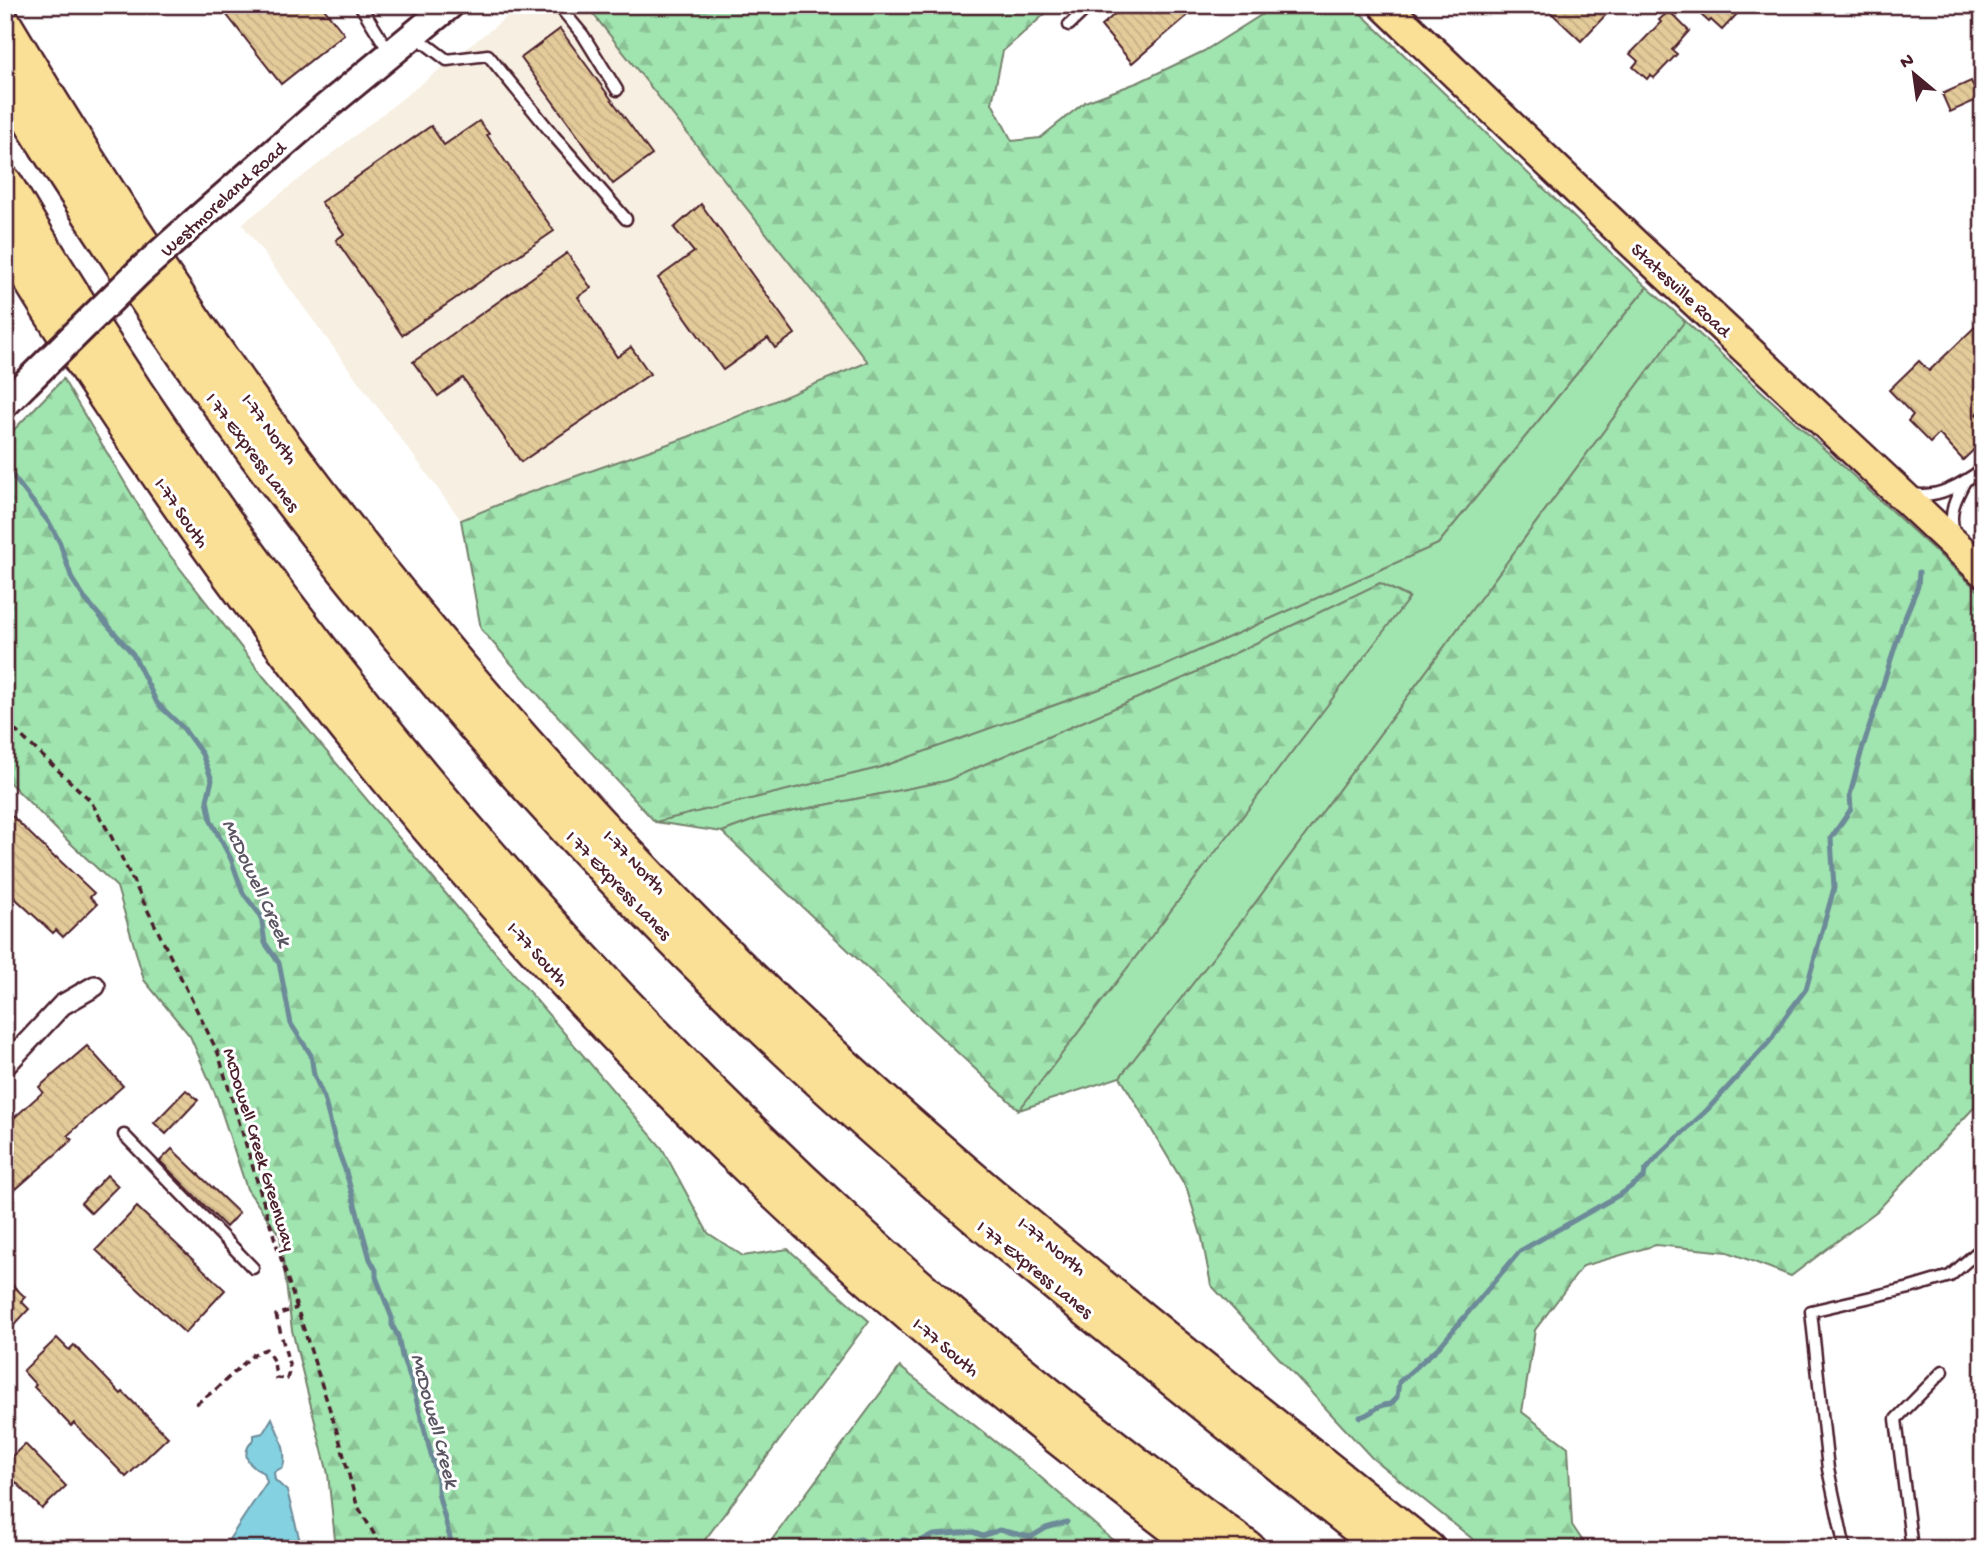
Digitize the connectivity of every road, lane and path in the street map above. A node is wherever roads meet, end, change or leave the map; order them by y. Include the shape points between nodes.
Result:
1 (360, 5) edge
2 (450, 5) edge
3 (558, 5) edge
4 (1090, 5) edge
5 (1384, 5) edge
6 (5, 25) edge
7 (1069, 25) dead end
8 (414, 34) junction
9 (391, 53) junction
10 (5, 80) edge
11 (617, 90) dead end
12 (5, 183) edge
13 (626, 219) dead end
14 (5, 239) edge
15 (5, 404) edge
16 (1983, 468) edge
17 (1965, 481) junction
18 (1898, 492) junction
19 (1959, 549) junction
20 (1983, 571) edge
21 (5, 721) edge
22 (95, 986) dead end
23 (5, 1066) edge
24 (124, 1135) dead end
25 (1983, 1247) edge
26 (254, 1268) dead end
27 (297, 1308) junction
28 (1943, 1371) dead end
29 (196, 1404) dead end
30 (383, 1549) edge
31 (1202, 1549) edge
32 (1249, 1549) edge
33 (1384, 1549) edge
34 (1428, 1549) edge
35 (1845, 1549) edge
36 (1912, 1549) edge

1 - 9 lane
2 - 8 street, Westmoreland Road
3 - 11 lane
4 - 7 lane
5 - 18 main road, Statesville Road
6 - 34 highway, I-77 North via 128,223 289,453 439,641 589,811 739,965 924,1138
8 - 9 street, Westmoreland Road
8 - 13 lane via 447,60 488,55
9 - 15 street, Westmoreland Road, bridge via 120,290
10 - 33 highway, I 77 Express Lanes via 104,238 267,470 426,669 568,831 699,967 906,1159
12 - 32 highway via 131,386 238,540 392,741 531,903 678,1059 867,1240 1009,1363
14 - 31 highway, I-77 South via 153,468 271,632 396,790 528,942 705,1126 848,1261 991,1384
16 - 17 lane
17 - 18 lane via 1922,496
17 - 19 lane via 1954,501 1951,521
18 - 19 main road, Statesville Road
19 - 20 main road, Statesville Road
21 - 27 path, McDowell Creek Greenway via 90,800 110,834 218,1053
22 - 23 street via 62,1005
24 - 26 lane
25 - 35 lane via 1950,1276 1811,1311 1828,1469
27 - 29 path via 276,1315 290,1368 287,1379 276,1378 266,1349 254,1353
27 - 30 path, McDowell Creek Greenway via 357,1505
28 - 36 lane via 1896,1419

